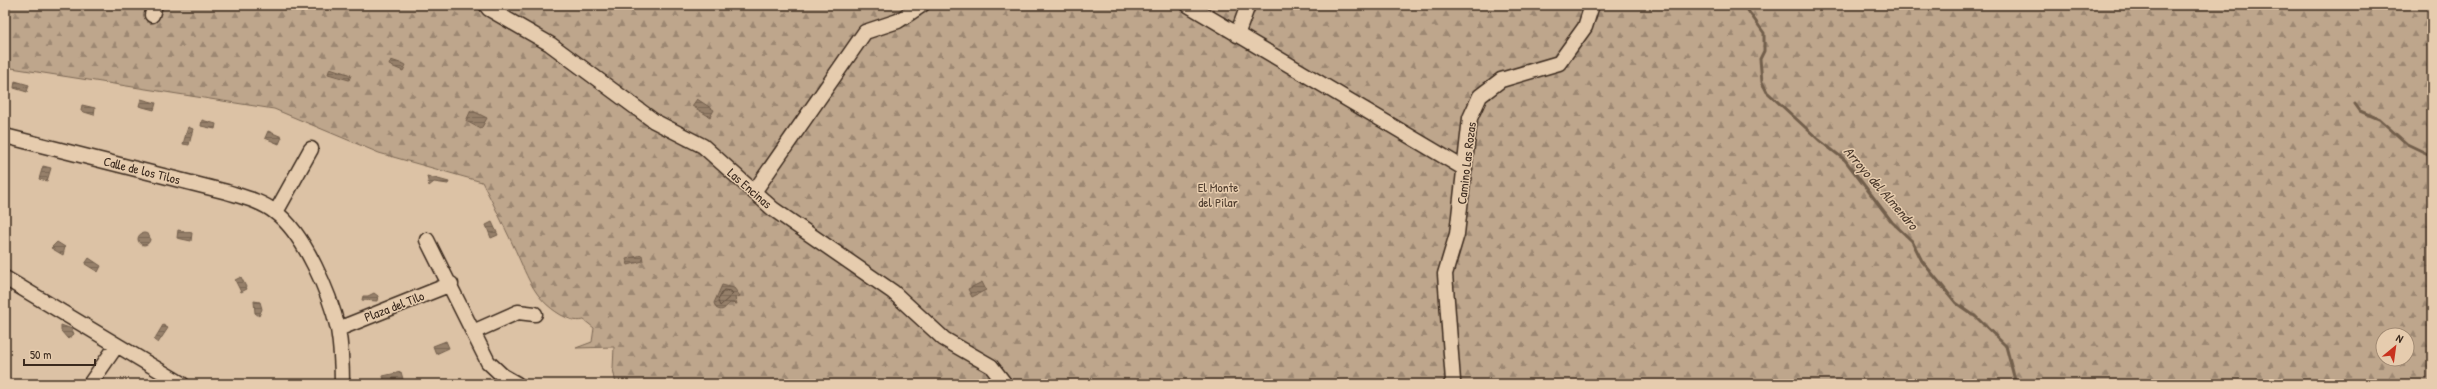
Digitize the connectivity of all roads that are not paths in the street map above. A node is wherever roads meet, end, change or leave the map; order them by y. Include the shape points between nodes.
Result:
1 (486, 5) edge
2 (922, 5) edge
3 (1188, 5) edge
4 (1248, 5) edge
5 (1592, 5) edge
6 (1237, 35) junction
7 (5, 136) edge
8 (311, 149) dead end
9 (1465, 169) junction
10 (754, 192) junction
11 (276, 212) junction
12 (426, 240) dead end
13 (5, 278) edge
14 (450, 284) junction
15 (535, 314) dead end
16 (338, 329) junction
17 (473, 332) junction
18 (117, 345) junction
19 (90, 384) edge
20 (182, 384) edge
21 (342, 384) edge
22 (517, 384) edge
23 (1005, 384) edge
24 (1452, 384) edge

1 - 10 street, Las Encinas via 550,44 654,122 703,146
2 - 10 street via 898,21 865,32
3 - 6 street
4 - 6 street
5 - 9 street, Camino Las Rozas via 1585,27 1560,63 1501,80 1480,96 1470,118
6 - 9 street
7 - 11 street, Calle de los Tilos via 227,192 260,203
8 - 11 street
9 - 24 street, Camino Las Rozas via 1457,234 1445,274
10 - 23 street, Las Encinas via 773,209 892,292 944,339 991,366
11 - 16 street, Calle de los Tilos via 300,240 318,271
12 - 14 street
13 - 18 street
14 - 16 street, Plaza del Tilo
14 - 17 street
15 - 17 street via 518,312
16 - 21 street, Calle de los Tilos
17 - 22 street via 488,362 503,376
18 - 19 street
18 - 20 street

